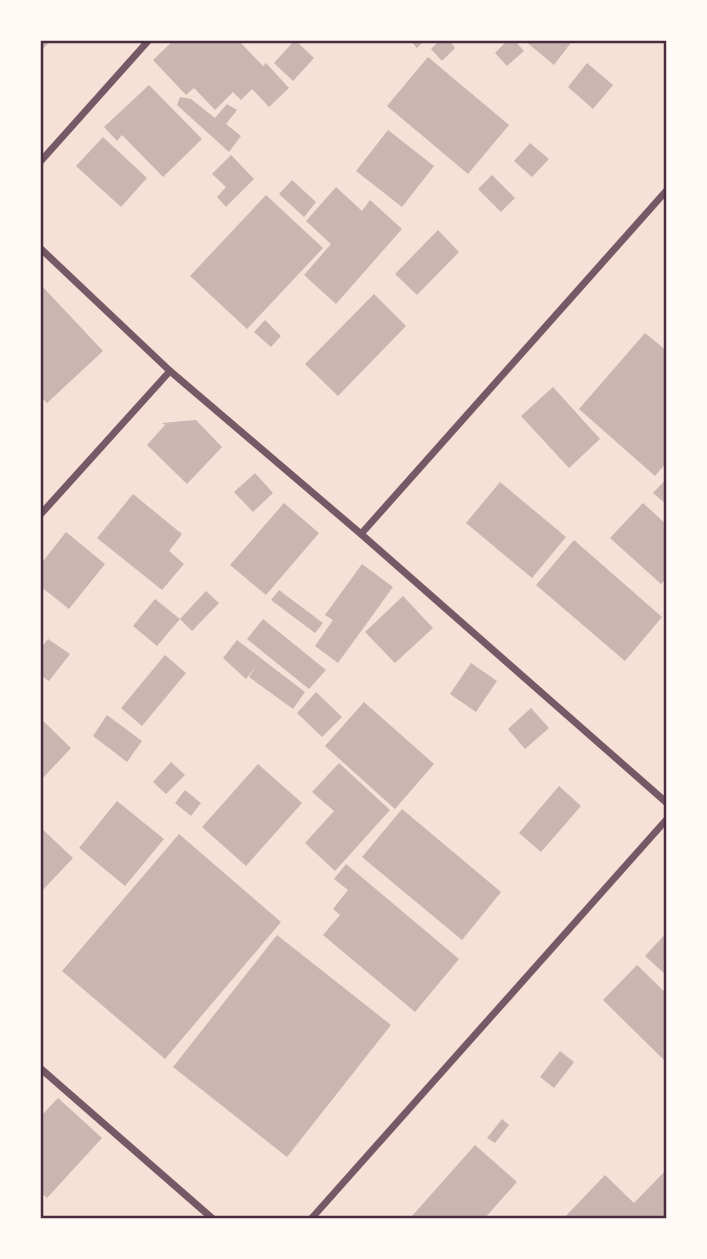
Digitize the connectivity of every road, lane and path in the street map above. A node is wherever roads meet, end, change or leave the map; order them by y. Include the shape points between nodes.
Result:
1 (149, 40) edge
2 (40, 162) edge
3 (667, 190) edge
4 (40, 248) edge
5 (170, 371) junction
6 (40, 515) edge
7 (361, 534) junction
8 (667, 803) edge
9 (667, 819) edge
10 (40, 1068) edge
11 (213, 1219) edge
12 (311, 1219) edge

1 - 2 street
3 - 7 street
4 - 5 street
5 - 6 street
5 - 7 street
7 - 8 street
9 - 12 street
10 - 11 street

